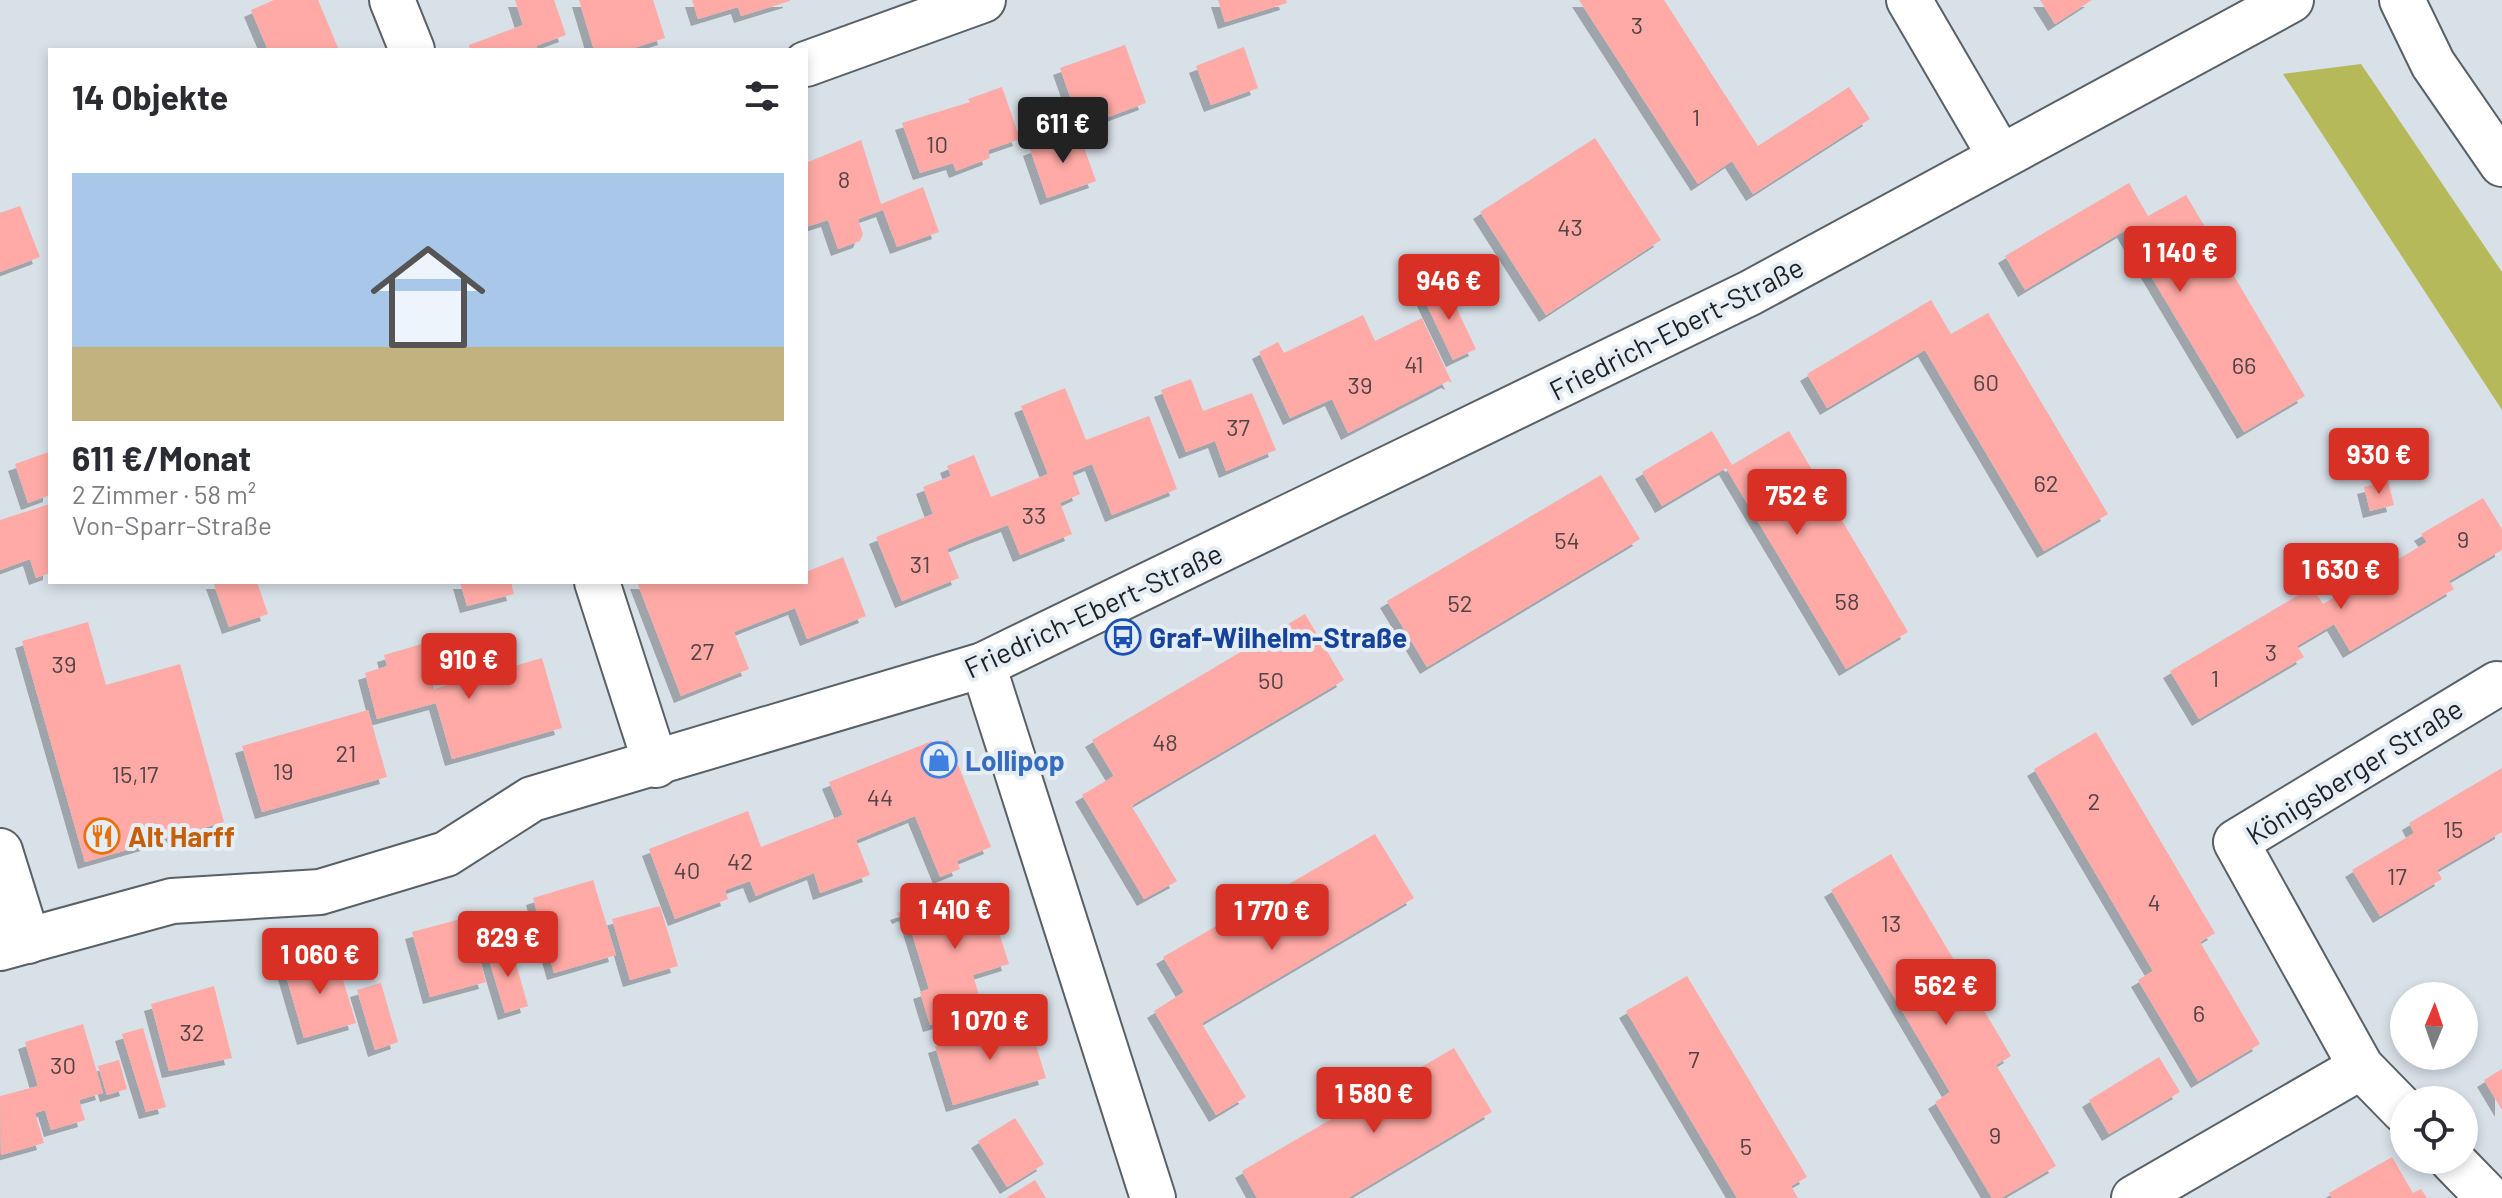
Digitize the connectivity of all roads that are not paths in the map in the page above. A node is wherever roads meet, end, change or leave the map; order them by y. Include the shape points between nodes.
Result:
1 (392, 0) edge
2 (983, 0) edge
3 (1909, 0) edge
4 (2291, 0) edge
5 (2402, 0) edge
6 (411, 48) edge
7 (808, 63) edge
8 (2000, 156) junction
9 (2502, 164) edge
10 (598, 584) edge
11 (983, 665) junction
12 (2497, 684) dead end
13 (656, 765) junction
14 (0, 851) edge
15 (14, 945) edge
16 (2361, 1067) junction
17 (2390, 1097) edge
18 (2466, 1174) edge
19 (1153, 1198) edge
20 (2134, 1198) edge
21 (2489, 1198) edge

1 - 6 street
2 - 7 street
3 - 8 street
4 - 8 street, Friedrich-Ebert-Straße
5 - 9 street via 2433,64
8 - 11 street, Friedrich-Ebert-Straße via 1750,293
10 - 13 street
11 - 13 street, Friedrich-Ebert-Straße
11 - 19 street
12 - 16 street, Königsberger Straße via 2236,842
13 - 15 street, Friedrich-Ebert-Straße via 532,799 446,854 320,892 172,901
14 - 15 street
16 - 17 street, Königsberger Straße
16 - 20 street
18 - 21 street

